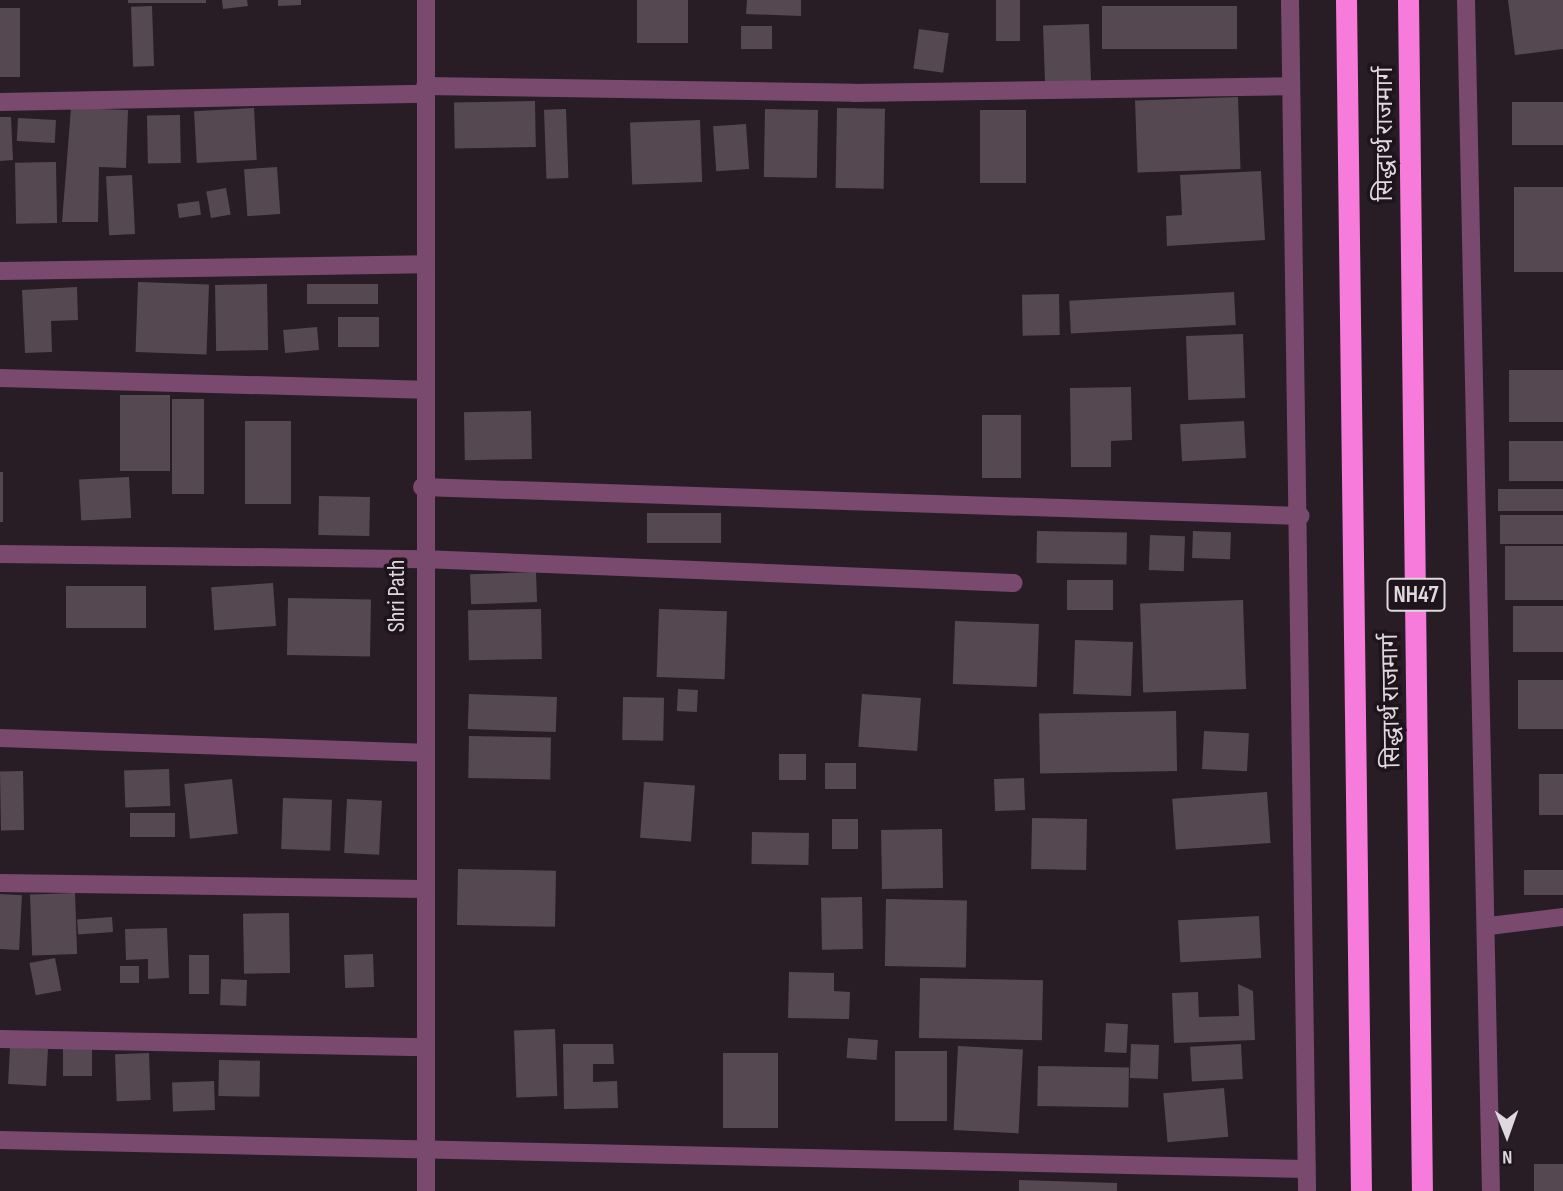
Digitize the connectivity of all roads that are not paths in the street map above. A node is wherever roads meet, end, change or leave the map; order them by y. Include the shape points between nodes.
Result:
1 (426, 0) edge
2 (1290, 0) edge
3 (1346, 0) edge
4 (1408, 0) edge
5 (1465, 0) edge
6 (1287, 86) junction
7 (425, 90) junction
8 (0, 102) edge
9 (424, 264) junction
10 (0, 271) edge
11 (0, 378) edge
12 (423, 390) junction
13 (422, 487) junction
14 (1301, 516) junction
15 (0, 554) edge
16 (422, 559) junction
17 (1014, 583) dead end
18 (0, 738) edge
19 (423, 753) junction
20 (0, 883) edge
21 (424, 890) junction
22 (1563, 917) edge
23 (1489, 926) junction
24 (0, 1040) edge
25 (425, 1047) junction
26 (0, 1140) edge
27 (426, 1147) junction
28 (1307, 1169) junction
29 (426, 1191) edge
30 (1307, 1191) edge
31 (1361, 1191) edge
32 (1422, 1191) edge
33 (1491, 1191) edge

1 - 7 street, Shri Path
2 - 6 street
3 - 31 highway, सिद्धार्थ राजमार्ग / NH47
4 - 32 highway, सिद्धार्थ राजमार्ग / NH47
5 - 23 street
6 - 7 street via 854,93
6 - 14 street
7 - 8 street
7 - 9 street, Shri Path
9 - 10 street
9 - 12 street, Shri Path
11 - 12 street
12 - 13 street, Shri Path
13 - 14 street
13 - 16 street, Shri Path
14 - 28 street
15 - 16 street
16 - 17 street
16 - 19 street, Shri Path
18 - 19 street
19 - 21 street, Shri Path
20 - 21 street
21 - 25 street, Shri Path
22 - 23 street
23 - 33 street
24 - 25 street
25 - 27 street, Shri Path
26 - 27 street
27 - 28 street
27 - 29 street, Shri Path
28 - 30 street

